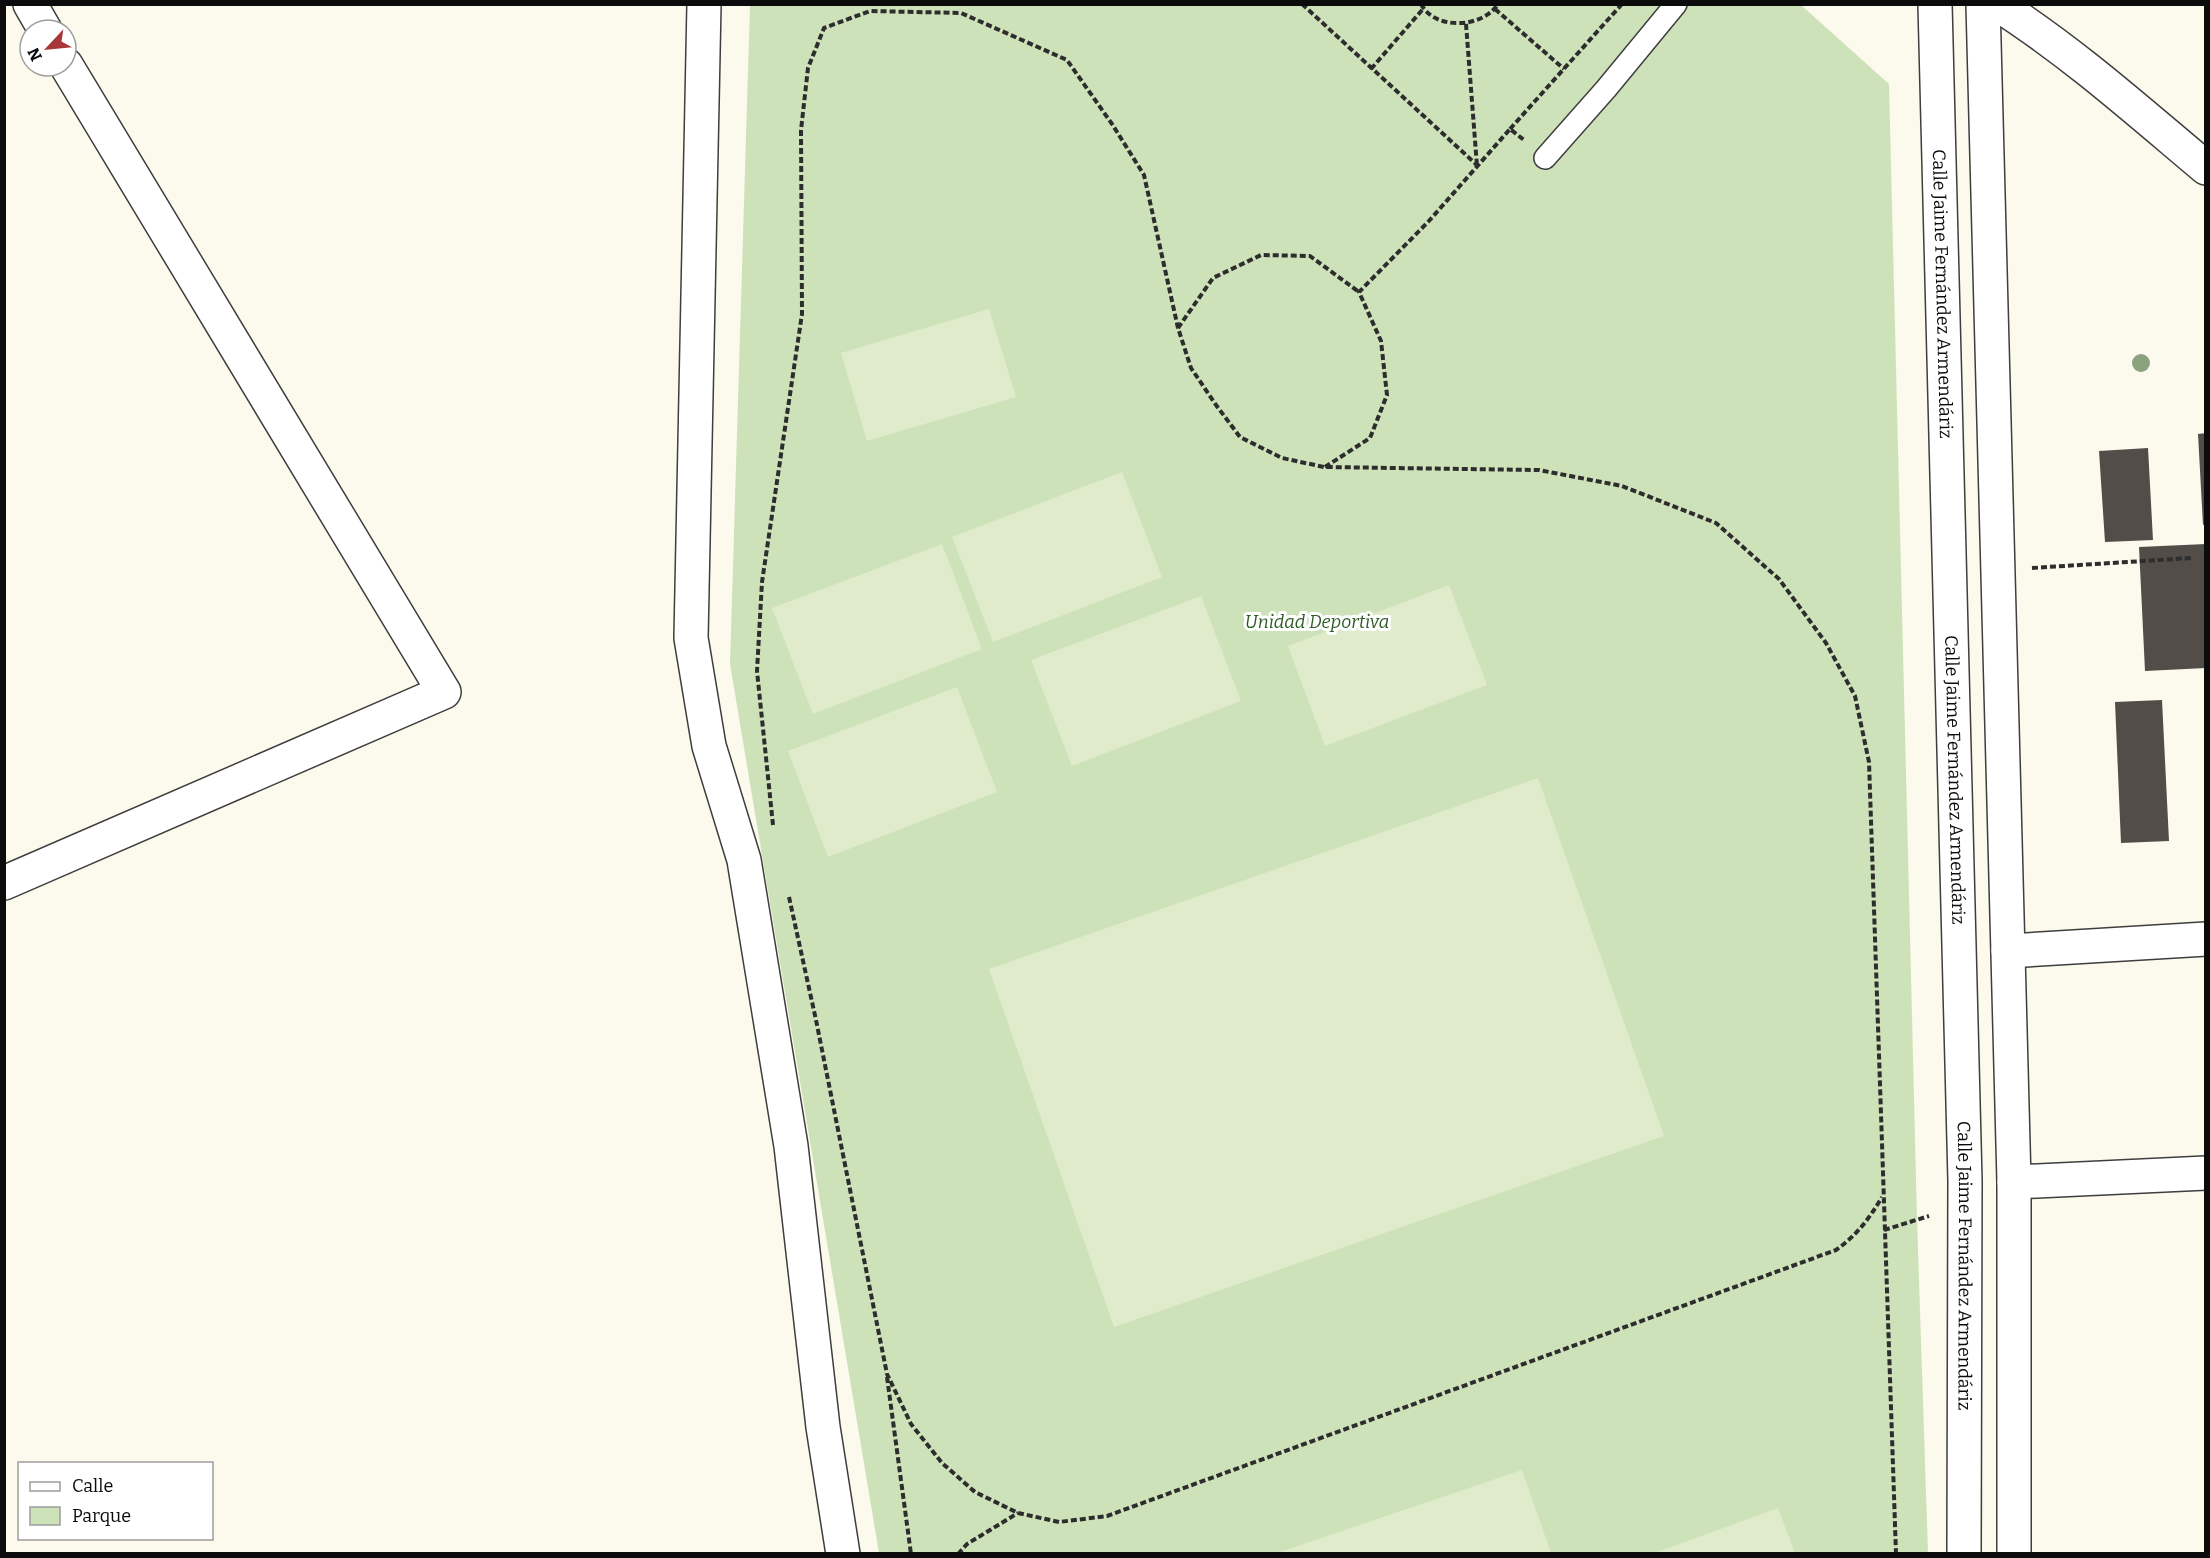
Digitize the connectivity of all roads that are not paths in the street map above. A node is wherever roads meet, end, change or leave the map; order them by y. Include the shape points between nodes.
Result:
1 (30, 4) edge
2 (704, 4) edge
3 (1676, 4) edge
4 (1935, 4) edge
5 (1983, 4) edge
6 (1997, 4) edge
7 (38, 18) edge
8 (74, 78) edge
9 (1545, 158) road end
10 (2205, 168) edge
11 (4, 883) edge
12 (2205, 939) edge
13 (2008, 951) junction
14 (2205, 1173) edge
15 (2014, 1182) junction
16 (1964, 1193) junction
17 (843, 1554) edge
18 (1964, 1554) edge
19 (2014, 1554) edge

1 - 7 street
2 - 17 street via 691,638 709,746 744,860 791,1146 823,1427
3 - 9 lane
4 - 16 street, Calle Jaime Fernández Armendáriz
5 - 13 street
6 - 10 street via 2091,71
8 - 11 street via 444,692
12 - 13 street
13 - 15 street
14 - 15 street
15 - 16 street
15 - 19 street
16 - 18 street, Calle Jaime Fernández Armendáriz

